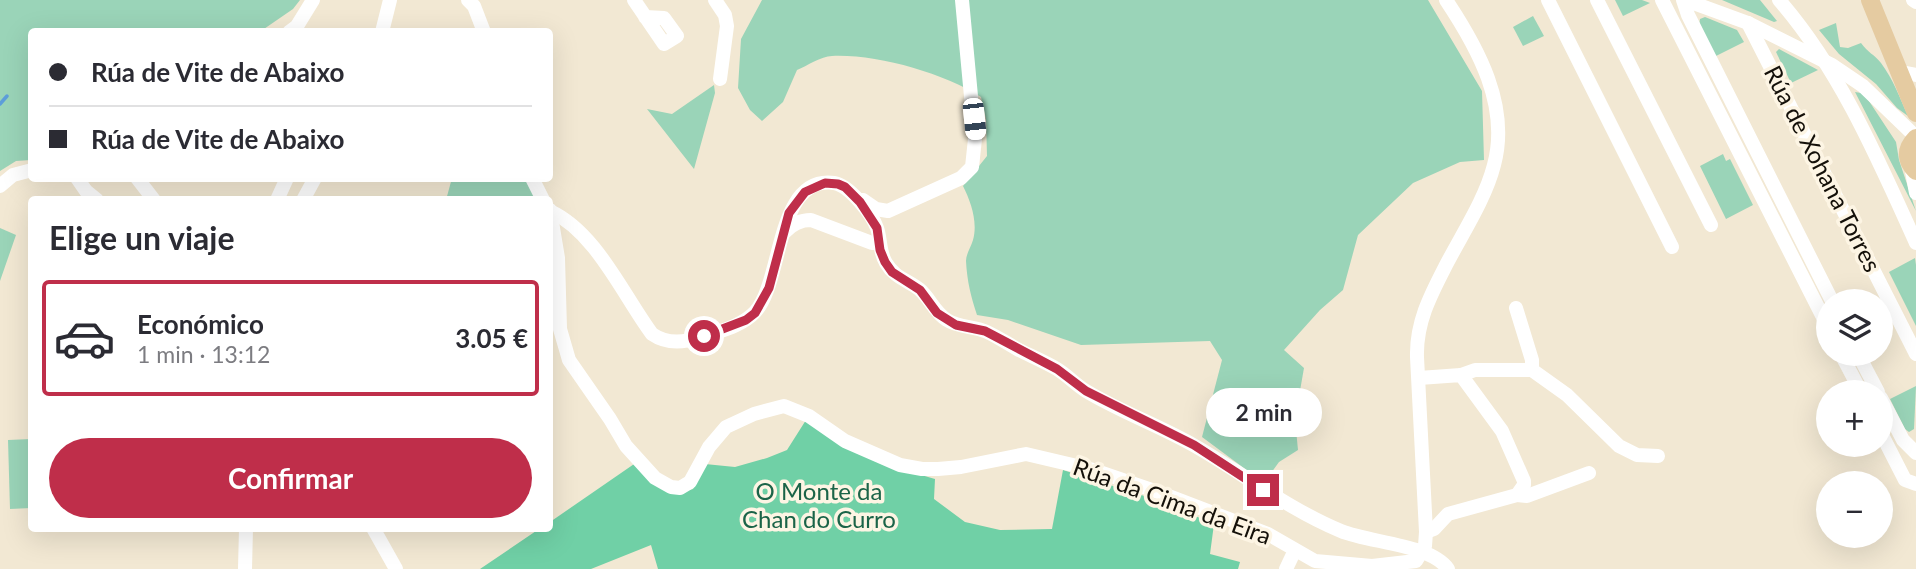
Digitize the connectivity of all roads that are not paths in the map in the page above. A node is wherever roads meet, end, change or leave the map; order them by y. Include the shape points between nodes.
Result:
1 (313, 0) edge
2 (390, 0) edge
3 (634, 0) edge
4 (715, 0) edge
5 (962, 0) edge
6 (1446, 0) edge
7 (1548, 0) edge
8 (1597, 0) edge
9 (1661, 0) edge
10 (1684, 0) edge
11 (1779, 0) edge
12 (1870, 0) edge
13 (471, 3) edge
14 (1791, 14) junction
15 (645, 17) dead end
16 (1748, 23) junction
17 (293, 28) edge
18 (383, 28) edge
19 (482, 28) edge
20 (492, 28) edge
21 (1785, 40) junction
22 (1824, 61) junction
23 (1908, 74) edge
24 (720, 79) dead end
25 (1915, 109) edge
26 (1913, 152) edge
27 (28, 171) edge
28 (80, 182) edge
29 (140, 182) edge
30 (0, 186) edge
31 (1916, 193) edge
32 (92, 196) edge
33 (151, 196) edge
34 (854, 196) junction
35 (553, 212) edge
36 (1910, 218) edge
37 (1711, 225) dead end
38 (785, 232) junction
39 (553, 240) edge
40 (879, 243) junction
41 (1916, 243) edge
42 (1672, 247) dead end
43 (1826, 289) edge
44 (1816, 303) edge
45 (1516, 308) dead end
46 (1916, 354) edge
47 (1532, 370) junction
48 (1461, 375) junction
49 (1419, 378) junction
50 (1893, 416) edge
51 (1913, 447) edge
52 (1893, 453) edge
53 (1658, 456) dead end
54 (1589, 473) dead end
55 (1910, 482) edge
56 (1517, 495) junction
57 (246, 532) edge
58 (375, 532) edge
59 (1426, 532) junction
60 (1295, 550) junction
61 (1422, 551) junction
62 (245, 569) edge
63 (396, 569) edge
64 (1286, 569) edge
65 (1448, 569) edge

1 - 17 street
2 - 18 street
3 - 15 street
4 - 24 street via 727,26
5 - 34 street via 975,139 972,167 961,178 888,211
6 - 49 street via 1493,89 1497,152 1421,321 1416,338
7 - 42 street
8 - 37 street
9 - 44 street
10 - 16 street
10 - 43 street
11 - 14 street
12 - 23 main road
13 - 19 street
13 - 20 street
14 - 21 street
14 - 22 street
16 - 21 street
16 - 46 street, Rúa de Xohana Torres
21 - 22 street
22 - 26 street via 1863,86
22 - 36 street
23 - 25 main road
26 - 31 street
27 - 30 street via 13,175
28 - 32 street
29 - 33 street
34 - 38 street via 838,184 817,186 798,200
34 - 40 street via 877,228
35 - 38 street via 584,237 652,334 666,341 718,332 755,313 769,288
36 - 41 street
38 - 40 street via 811,220
39 - 60 street, Rúa da Cima da Eira via 558,258 560,330 569,360 626,446 655,478 680,486 726,426 785,406 845,441 900,465 938,470 1026,454 1122,479 1268,534
40 - 61 street via 892,272 920,290 937,313 956,325 985,331 1057,369 1086,391 1194,445 1322,523 1363,540
45 - 47 street
47 - 48 street via 1475,370
47 - 53 street via 1567,395 1619,446 1637,455
48 - 49 street
48 - 56 street via 1511,449 1524,481
49 - 59 street
50 - 51 street
52 - 55 street
54 - 56 street via 1527,496
56 - 59 street via 1448,514
57 - 62 street
58 - 63 street
59 - 61 street
60 - 61 street, Rúa da Cima da Eira via 1315,561 1372,566 1416,561
60 - 64 street, Rúa da Cima da Eira
61 - 65 street

